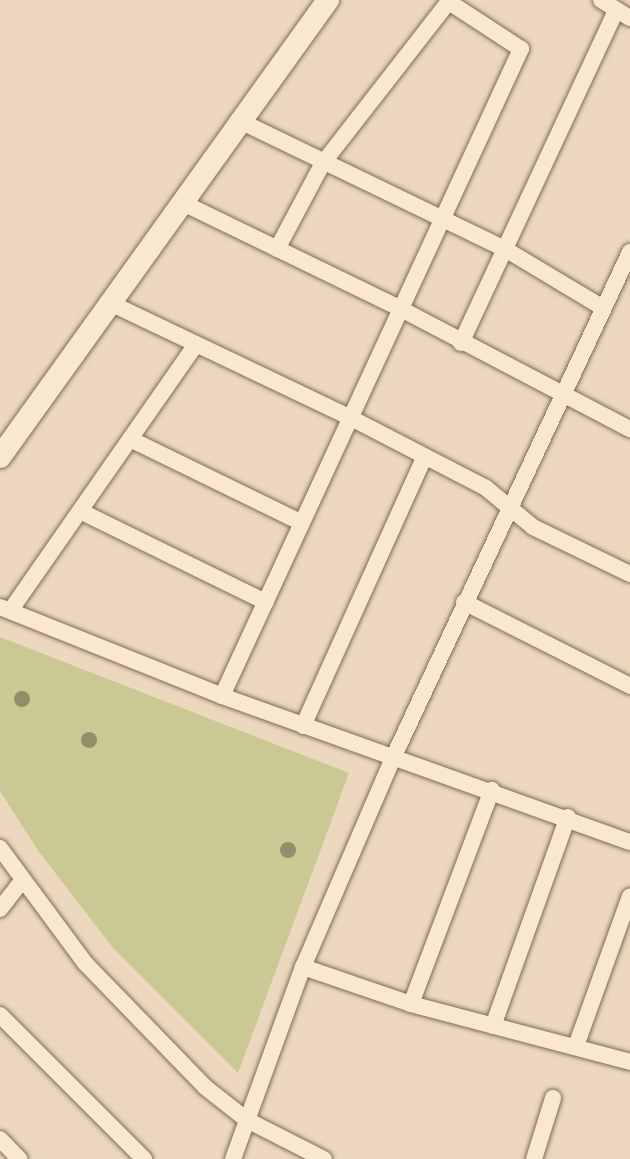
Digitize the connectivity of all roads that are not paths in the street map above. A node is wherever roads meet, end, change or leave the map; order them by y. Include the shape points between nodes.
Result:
1 (328, 0) edge
2 (601, 0) edge
3 (450, 1) edge
4 (623, 14) edge
5 (238, 120) junction
6 (323, 163) junction
7 (181, 202) junction
8 (442, 222) junction
9 (278, 249) junction
10 (505, 249) junction
11 (630, 252) edge
12 (108, 302) junction
13 (603, 308) junction
14 (401, 309) junction
15 (461, 343) junction
16 (196, 345) junction
17 (564, 395) junction
18 (351, 418) junction
19 (630, 429) edge
20 (130, 439) junction
21 (0, 457) edge
22 (424, 458) junction
23 (511, 508) junction
24 (80, 511) junction
25 (302, 523) junction
26 (630, 574) edge
27 (266, 602) junction
28 (464, 602) junction
29 (5, 609) edge
30 (630, 686) edge
31 (222, 696) junction
32 (303, 726) junction
33 (393, 758) junction
34 (492, 790) junction
35 (568, 817) junction
36 (630, 842) edge
37 (0, 848) edge
38 (22, 881) junction
39 (630, 896) edge
40 (0, 909) edge
41 (303, 967) junction
42 (411, 1004) junction
43 (0, 1015) edge
44 (493, 1026) junction
45 (576, 1046) junction
46 (630, 1062) edge
47 (554, 1098) dead end
48 (247, 1119) junction
49 (0, 1139) edge
50 (19, 1159) edge
51 (144, 1159) edge
52 (233, 1159) edge
53 (324, 1159) edge
54 (534, 1159) edge

1 - 5 main road
2 - 4 street
3 - 6 street
3 - 8 street via 521,49
4 - 10 street
5 - 6 street
5 - 7 main road
6 - 8 street
6 - 9 street
7 - 9 street
7 - 12 main road
8 - 10 street
8 - 14 street
9 - 14 street
10 - 13 street
10 - 15 street
11 - 13 street
12 - 16 street
12 - 21 main road
13 - 17 street
14 - 15 street
14 - 18 street
15 - 17 street
16 - 18 street
16 - 20 street
17 - 19 street
17 - 23 street
18 - 22 street
18 - 25 street
20 - 24 street
20 - 25 street
22 - 23 street via 486,488
22 - 32 street
23 - 26 street via 533,527
23 - 28 street
24 - 27 street
24 - 29 street
25 - 27 street
27 - 31 street
28 - 30 street
28 - 33 street
29 - 31 street
31 - 32 street
32 - 33 street
33 - 34 street
33 - 41 street
34 - 35 street
34 - 42 street
35 - 36 street
35 - 44 street
37 - 38 street
38 - 40 street
38 - 48 street via 85,963 147,1030
39 - 45 street
41 - 42 street
41 - 48 street
42 - 44 street
43 - 51 street
44 - 45 street
45 - 46 street
47 - 54 street
48 - 52 street
48 - 53 street
49 - 50 street

